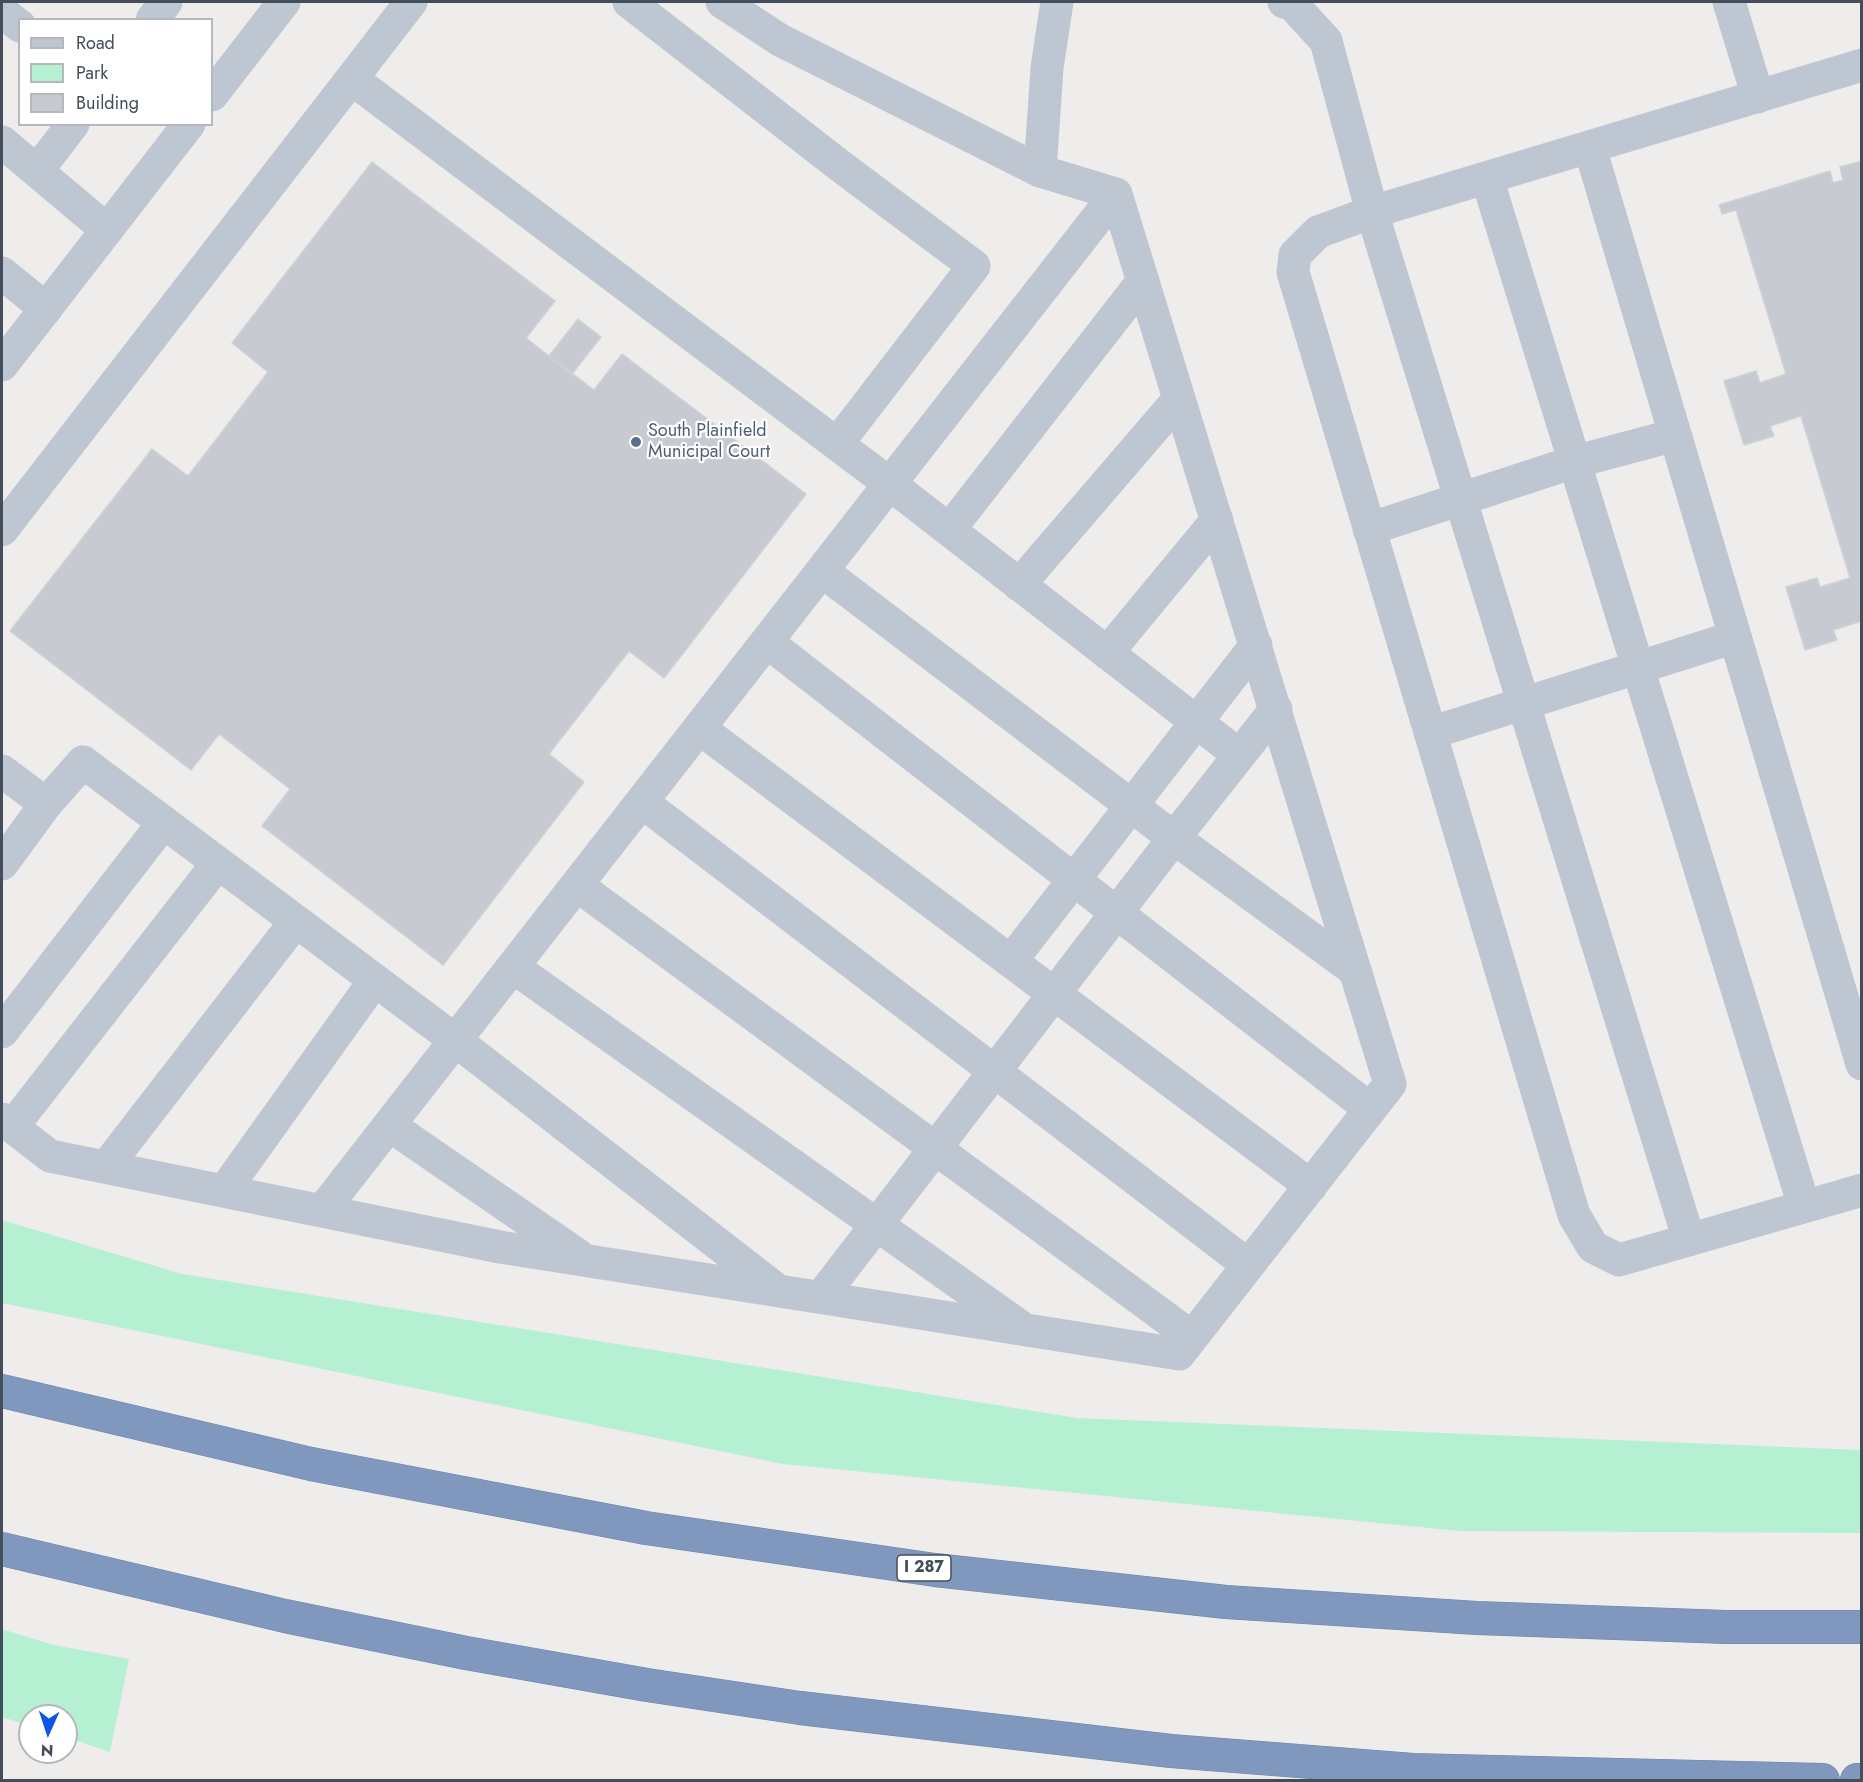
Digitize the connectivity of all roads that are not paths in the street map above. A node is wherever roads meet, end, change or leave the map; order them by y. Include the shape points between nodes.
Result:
1 (284, 2) edge
2 (411, 2) edge
3 (629, 2) edge
4 (722, 2) edge
5 (1057, 2) edge
6 (1284, 2) edge
7 (1729, 2) edge
8 (2, 12) edge
9 (18, 24) edge
10 (1862, 65) edge
11 (352, 79) junction
12 (213, 94) edge
13 (1758, 97) junction
14 (71, 126) edge
15 (187, 126) edge
16 (2, 142) edge
17 (1590, 148) junction
18 (37, 171) junction
19 (1040, 171) junction
20 (1487, 178) junction
21 (1116, 194) junction
22 (1372, 212) junction
23 (107, 230) junction
24 (2, 273) edge
25 (1143, 281) junction
26 (46, 309) junction
27 (2, 365) edge
28 (1179, 399) junction
29 (1675, 435) junction
30 (837, 444) junction
31 (1574, 462) junction
32 (890, 484) junction
33 (1460, 499) junction
34 (1217, 520) junction
35 (1369, 529) junction
36 (2, 530) edge
37 (949, 530) junction
38 (822, 571) junction
39 (1019, 585) junction
40 (1735, 637) junction
41 (767, 642) junction
42 (1256, 645) junction
43 (1107, 653) junction
44 (1638, 666) junction
45 (1523, 702) junction
46 (1276, 709) junction
47 (1196, 722) junction
48 (699, 728) junction
49 (1430, 733) junction
50 (1239, 755) junction
51 (2, 771) edge
52 (642, 802) junction
53 (46, 804) junction
54 (1131, 806) junction
55 (164, 822) junction
56 (1174, 838) junction
57 (218, 863) junction
58 (2, 864) edge
59 (1074, 880) junction
60 (578, 886) junction
61 (1116, 913) junction
62 (296, 921) junction
63 (1011, 961) junction
64 (513, 967) junction
65 (1353, 969) junction
66 (375, 980) junction
67 (1054, 994) junction
68 (2, 1032) edge
69 (455, 1040) junction
70 (1862, 1064) edge
71 (994, 1071) junction
72 (1370, 1109) junction
73 (7, 1123) edge
74 (389, 1125) junction
75 (935, 1149) junction
76 (106, 1167) junction
77 (1311, 1186) junction
78 (1862, 1190) edge
79 (224, 1191) junction
80 (1804, 1206) junction
81 (322, 1211) junction
82 (877, 1224) junction
83 (1689, 1240) junction
84 (585, 1260) junction
85 (1248, 1265) junction
86 (778, 1290) junction
87 (821, 1297) junction
88 (1026, 1330) junction
89 (1192, 1337) junction
90 (2, 1391) edge
91 (2, 1549) edge
92 (1862, 1627) edge
93 (1823, 1780) edge
94 (1857, 1780) edge
95 (1862, 1780) edge

1 - 12 lane
2 - 11 lane
3 - 30 lane via 975,266
4 - 19 lane via 780,40
5 - 19 lane via 1047,68
6 - 22 lane via 1292,4 1326,40
7 - 13 lane
8 - 9 lane
10 - 13 lane
11 - 30 lane
11 - 36 lane
13 - 17 lane
14 - 18 lane
15 - 23 lane
16 - 18 lane
17 - 20 lane
17 - 29 lane
18 - 23 lane
19 - 21 lane
20 - 22 lane
20 - 31 lane
21 - 25 lane
21 - 32 lane
22 - 33 lane
22 - 35 lane via 1318,232 1295,255 1293,272
23 - 26 lane
24 - 26 lane
25 - 28 lane
25 - 37 lane
26 - 27 lane
28 - 34 lane
28 - 39 lane
29 - 31 lane
29 - 40 lane
30 - 32 lane
31 - 33 lane
31 - 44 lane
32 - 37 lane
32 - 38 lane
33 - 35 lane
33 - 45 lane
34 - 42 lane
34 - 43 lane
35 - 49 lane
37 - 39 lane
38 - 41 lane
38 - 54 lane
39 - 43 lane
40 - 44 lane
40 - 70 lane
41 - 48 lane
41 - 59 lane
42 - 46 lane
42 - 47 lane
43 - 47 lane
44 - 45 lane
44 - 80 lane
45 - 49 lane
45 - 83 lane
46 - 50 lane
46 - 65 lane
47 - 50 lane
47 - 54 lane
48 - 52 lane
48 - 63 lane
49 - 83 lane via 1574,1215 1593,1247 1620,1260
50 - 56 lane
51 - 53 lane
52 - 60 lane
52 - 71 lane
53 - 55 lane via 83,762
53 - 58 lane
54 - 56 lane
54 - 59 lane
55 - 57 lane
55 - 68 lane
56 - 61 lane
56 - 65 lane
57 - 62 lane
57 - 73 lane
59 - 61 lane
59 - 63 lane
60 - 64 lane
60 - 75 lane
61 - 67 lane
61 - 72 lane
62 - 66 lane
62 - 76 lane
63 - 67 lane
64 - 69 lane
64 - 82 lane
65 - 72 lane via 1390,1084
66 - 69 lane
66 - 79 lane
67 - 71 lane
67 - 77 lane
69 - 74 lane
69 - 86 lane
71 - 75 lane
71 - 85 lane
72 - 77 lane
73 - 76 lane via 50,1156
74 - 81 lane
74 - 84 lane
75 - 82 lane
75 - 89 lane
76 - 79 lane
77 - 85 lane
78 - 80 lane
79 - 81 lane
80 - 83 lane
81 - 84 lane
82 - 87 lane
82 - 88 lane
84 - 86 lane
85 - 89 lane
86 - 87 lane
87 - 88 lane
88 - 89 lane via 1179,1354
90 - 92 highway, I 287 via 334,1469 646,1528 935,1570 1226,1602 1477,1618 1726,1627
91 - 93 highway via 285,1616 466,1653 647,1685 871,1717 1171,1750 1413,1770
94 - 95 highway

